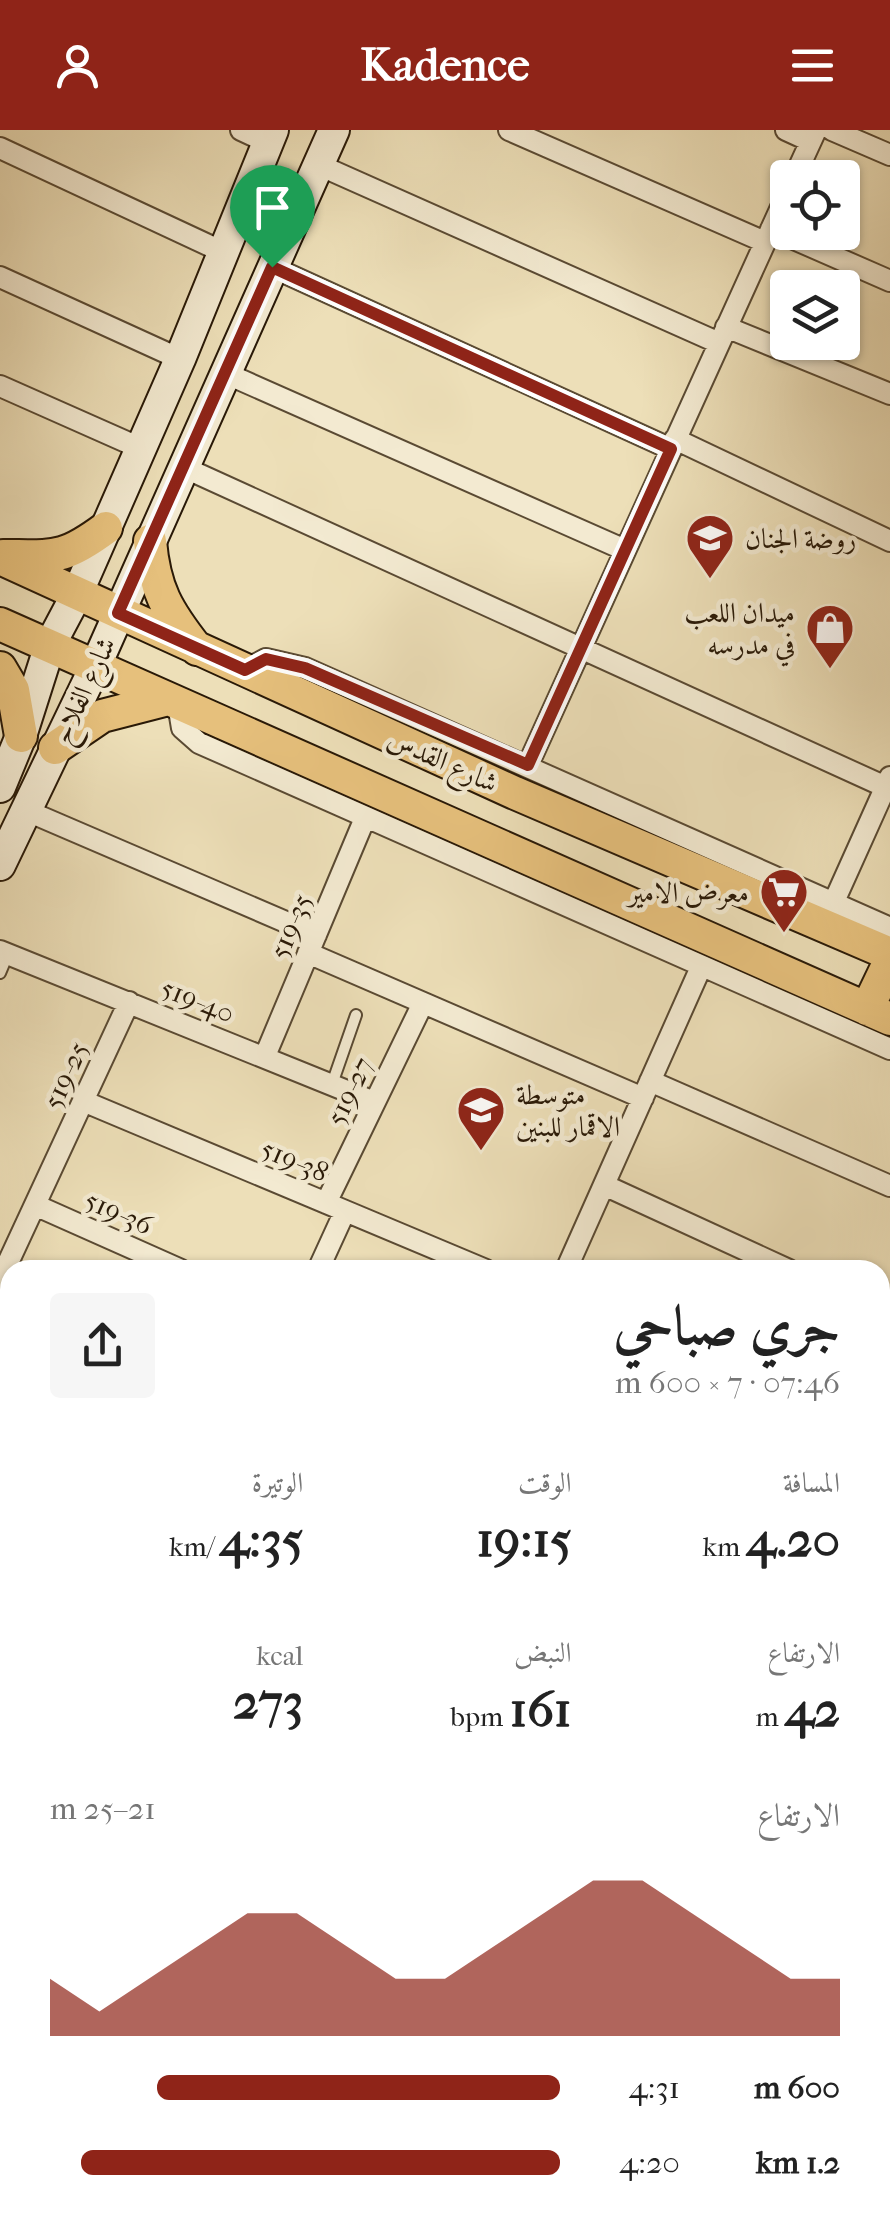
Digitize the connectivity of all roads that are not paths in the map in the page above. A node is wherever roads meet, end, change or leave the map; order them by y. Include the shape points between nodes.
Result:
1 (334, 130) edge
2 (508, 130) edge
3 (786, 130) edge
4 (832, 130) edge
5 (260, 134) edge
6 (813, 136) edge
7 (0, 148) edge
8 (890, 155) edge
9 (802, 160) edge
10 (319, 165) junction
11 (770, 231) edge
12 (768, 235) junction
13 (223, 252) junction
14 (272, 267) junction
15 (0, 277) edge
16 (890, 281) edge
17 (723, 335) junction
18 (180, 359) junction
19 (225, 372) junction
20 (0, 386) edge
21 (890, 394) edge
22 (673, 444) junction
23 (140, 448) junction
24 (183, 467) junction
25 (106, 528) junction
26 (150, 541) junction
27 (890, 541) edge
28 (625, 550) junction
29 (0, 557) edge
30 (77, 594) junction
31 (118, 613) junction
32 (0, 624) edge
33 (50, 645) junction
34 (197, 649) junction
35 (580, 650) junction
36 (96, 664) junction
37 (0, 668) edge
38 (245, 670) junction
39 (173, 702) junction
40 (20, 736) junction
41 (55, 748) junction
42 (528, 765) junction
43 (888, 784) edge
44 (0, 787) edge
45 (25, 810) junction
46 (365, 818) junction
47 (0, 865) edge
48 (829, 914) junction
49 (890, 928) edge
50 (312, 944) junction
51 (890, 957) edge
52 (3, 959) edge
53 (702, 967) junction
54 (129, 1002) junction
55 (423, 1003) junction
56 (878, 1014) edge
57 (356, 1015) dead end
58 (890, 1050) edge
59 (265, 1056) junction
60 (332, 1084) junction
61 (647, 1090) junction
62 (83, 1101) junction
63 (374, 1102) junction
64 (604, 1185) junction
65 (890, 1186) edge
66 (35, 1205) junction
67 (335, 1207) junction
68 (9, 1260) edge
69 (159, 1260) edge
70 (321, 1260) edge
71 (462, 1260) edge
72 (570, 1260) edge
73 (766, 1260) edge

1 - 10 main road, شارع الفلاح
2 - 12 street
3 - 6 street
4 - 8 street
5 - 13 main road, شارع الفلاح
6 - 9 street
7 - 13 street
10 - 14 main road, شارع الفلاح
10 - 17 street
11 - 12 street
12 - 16 street
12 - 17 street
13 - 18 main road, شارع الفلاح
14 - 19 main road, شارع الفلاح
14 - 22 street
15 - 18 street
17 - 21 street
17 - 22 street
18 - 23 main road, شارع الفلاح
19 - 24 main road, شارع الفلاح
19 - 28 street
20 - 23 street
22 - 27 street
22 - 28 street
23 - 25 main road, شارع الفلاح
24 - 26 main road, شارع الفلاح
24 - 35 street
25 - 29 main road via 74,551
25 - 30 main road, شارع الفلاح
26 - 31 main road, شارع الفلاح
26 - 34 main road via 153,576
28 - 35 street
29 - 30 main road, شارع القدس
30 - 31 main road, شارع القدس
30 - 33 main road, شارع الفلاح
31 - 34 main road, شارع القدس
31 - 36 main road, شارع الفلاح
32 - 33 main road, شارع القدس
33 - 36 main road, شارع القدس
33 - 40 main road, شارع الفلاح
34 - 38 main road, شارع القدس
35 - 42 street
35 - 43 street
36 - 39 main road, شارع القدس
36 - 41 main road, شارع الفلاح
37 - 40 main road via 13,690
38 - 42 street via 266,659 305,668
38 - 48 main road, شارع القدس via 515,793
39 - 41 main road via 102,716
39 - 46 street via 182,728 199,743
39 - 56 main road, شارع القدس
40 - 44 main road, شارع الفلاح
41 - 45 main road, شارع الفلاح
42 - 48 street
43 - 48 street
45 - 47 main road, شارع الفلاح
45 - 50 street
46 - 50 street, 519-35
46 - 53 street
48 - 49 street
48 - 51 main road, شارع القدس
50 - 55 street
50 - 59 street, 519-35
51 - 56 main road
52 - 54 street, 519-40
53 - 58 street
53 - 61 street
54 - 59 street, 519-40
54 - 62 street, 519-25
55 - 61 street
55 - 63 street, 519-27
57 - 60 lane
59 - 60 street, 519-40
60 - 63 street, 519-40
61 - 64 street
61 - 65 street
62 - 66 street, 519-25
62 - 67 street, 519-38
63 - 67 street, 519-27
64 - 72 street
64 - 73 street
66 - 68 street, 519-25
66 - 69 street, 519-36
67 - 70 street, 519-27
67 - 71 street, 519-38

